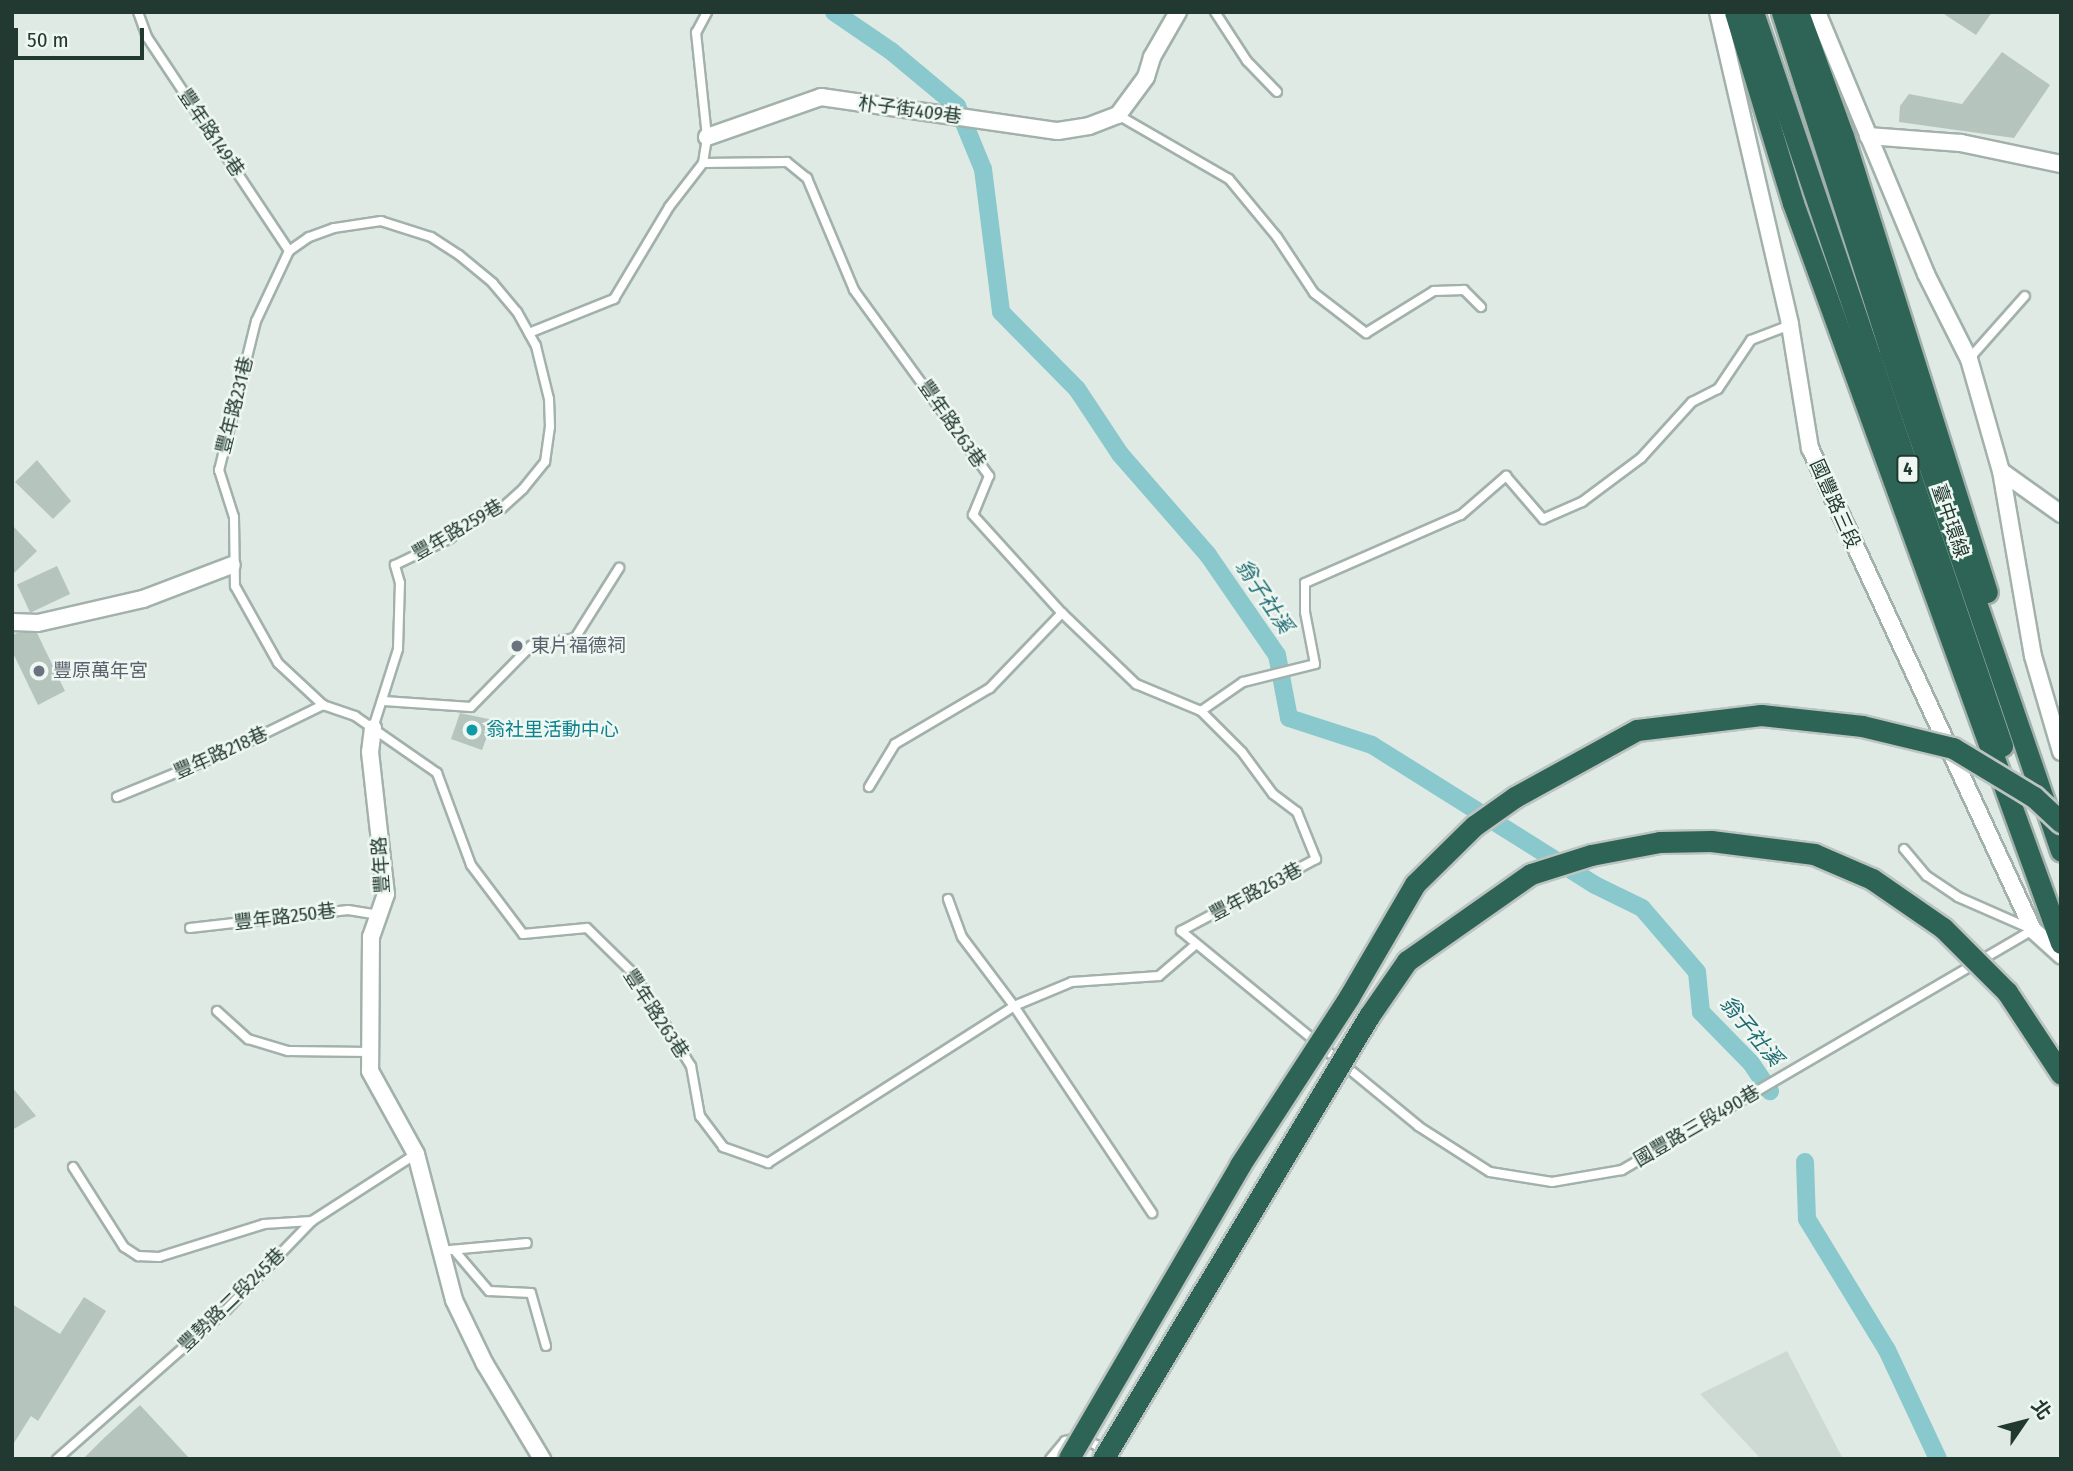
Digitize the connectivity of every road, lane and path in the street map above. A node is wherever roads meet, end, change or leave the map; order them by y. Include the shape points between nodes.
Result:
1 (138, 12) edge
2 (707, 12) edge
3 (1178, 12) edge
4 (1215, 12) edge
5 (1718, 12) edge
6 (1735, 12) edge
7 (1753, 12) edge
8 (1782, 12) edge
9 (1798, 12) edge
10 (1817, 12) edge
11 (1277, 92) dead end
12 (1118, 114) junction
13 (1868, 136) junction
14 (707, 137) junction
15 (703, 163) junction
16 (2061, 164) edge
17 (289, 251) junction
18 (2025, 296) dead end
19 (1481, 307) dead end
20 (1790, 325) junction
21 (528, 333) junction
22 (1969, 359) junction
23 (2001, 471) junction
24 (2061, 514) edge
25 (232, 565) junction
26 (620, 568) dead end
27 (1062, 613) junction
28 (12, 622) edge
29 (384, 701) junction
30 (323, 705) junction
31 (1201, 711) junction
32 (373, 728) junction
33 (2061, 752) edge
34 (869, 787) dead end
35 (117, 797) dead end
36 (2059, 826) edge
37 (1904, 849) dead end
38 (2061, 851) edge
39 (948, 899) dead end
40 (379, 915) junction
41 (2061, 927) edge
42 (190, 928) dead end
43 (2034, 930) junction
44 (2061, 943) edge
45 (1194, 946) junction
46 (2061, 954) edge
47 (1014, 1006) junction
48 (217, 1011) dead end
49 (370, 1052) junction
50 (2061, 1074) edge
51 (416, 1154) junction
52 (72, 1167) dead end
53 (1152, 1213) dead end
54 (312, 1222) junction
55 (527, 1243) dead end
56 (447, 1250) junction
57 (546, 1346) dead end
58 (1069, 1458) edge
59 (57, 1459) edge
60 (542, 1459) edge
61 (1050, 1459) edge
62 (1105, 1459) edge

1 - 17 lane, 豐年路149巷 via 147,37
2 - 14 lane via 696,33
3 - 12 street via 1146,77
4 - 11 lane via 1247,61
5 - 20 street, 國豐路三段
6 - 44 highway via 1793,203
7 - 41 highway, 臺中環線 / 4
8 - 38 highway, 臺中環線 / 4, bridge via 1890,351
9 - 36 highway via 1843,136
10 - 13 street
12 - 14 street, 朴子街409巷 via 1058,131 821,97
12 - 19 lane via 1229,179 1277,237 1314,293 1366,333 1434,291 1464,290
13 - 16 street via 1961,144
13 - 22 street via 1926,274
14 - 15 lane
15 - 21 lane via 669,207 614,299
15 - 27 lane, 豐年路263巷 via 787,162 807,178 854,290 989,477 972,515
17 - 21 lane, 豐年路259巷 via 309,237 357,222 406,228 459,255 493,283
17 - 25 lane, 豐年路231巷 via 256,321 219,470 234,517
18 - 22 lane
20 - 31 lane via 1751,340 1718,389 1692,402 1641,458 1582,502 1543,519 1506,476 1461,515 1305,583 1305,612 1315,664 1243,682
20 - 43 street, 國豐路三段 via 1810,448
21 - 29 lane, 豐年路259巷 via 549,399 545,462 502,508 486,511 449,539 395,565 400,583 398,649
22 - 23 street
23 - 24 street
23 - 33 street via 2033,656
25 - 28 street via 144,599 38,623
25 - 30 lane via 235,586 278,663
26 - 29 lane via 575,638 531,646 471,707
27 - 31 lane, 豐年路263巷 via 1136,684
27 - 34 lane via 990,688 895,744
29 - 32 lane, 豐年路259巷
30 - 32 lane
30 - 35 lane, 豐年路218巷 via 229,751
31 - 45 lane, 豐年路263巷 via 1242,752 1273,794 1297,812 1316,859 1181,931
32 - 40 street, 豐年路 via 370,752 386,894
32 - 47 lane, 豐年路263巷 via 437,774 471,865 523,934 587,928 633,973 691,1066 700,1116 723,1147 751,1160 768,1163
36 - 58 highway, bridge via 2034,797 1953,748 1835,721 1761,715 1637,730 1516,797 1474,826 1415,884 1240,1165
37 - 43 lane via 1927,876 1958,897
39 - 47 lane via 962,937
40 - 42 lane, 豐年路250巷 via 348,910
40 - 49 street, 豐年路 via 371,937
43 - 45 lane, 國豐路三段490巷 via 1622,1170 1552,1182 1490,1172 1418,1126
43 - 46 street, 國豐路三段
45 - 47 lane, 豐年路263巷 via 1159,976 1072,982
47 - 53 lane
48 - 49 lane via 248,1039 288,1051
49 - 51 street, 豐年路 via 370,1071
50 - 62 highway, bridge via 2007,992 1943,928 1872,879 1814,854 1711,841 1660,842 1591,855 1531,874 1407,961 1369,1016
51 - 54 lane, 豐勢路二段245巷
51 - 56 street, 豐年路
52 - 54 lane via 124,1247 138,1256 159,1257 264,1224
54 - 59 lane, 豐勢路二段245巷 via 226,1310
55 - 56 lane
56 - 57 lane via 488,1291 531,1293
56 - 60 street, 豐年路 via 454,1300 485,1364
61 - 62 lane via 1065,1441 1077,1438 1096,1445

